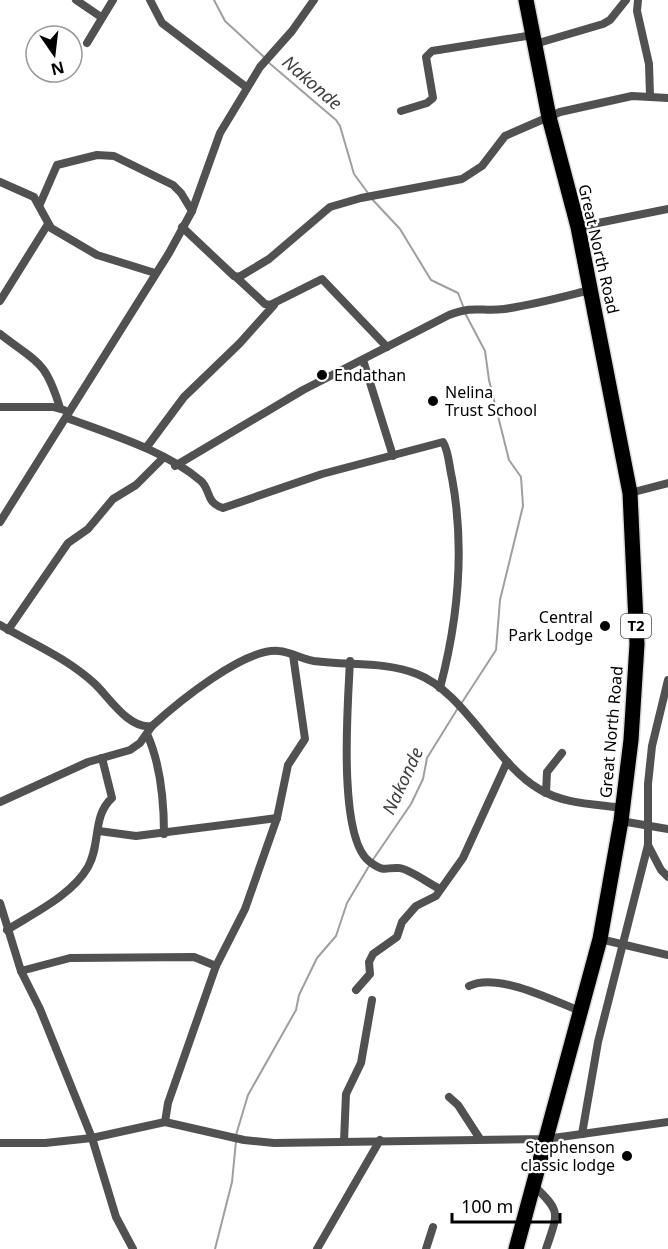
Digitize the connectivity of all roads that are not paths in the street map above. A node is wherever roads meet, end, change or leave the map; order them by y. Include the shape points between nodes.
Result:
1 (75, 0) edge
2 (113, 0) edge
3 (150, 0) edge
4 (314, 0) edge
5 (526, 0) edge
6 (626, 0) edge
7 (638, 0) edge
8 (101, 17) junction
9 (534, 40) junction
10 (87, 43) dead end
11 (246, 87) junction
12 (650, 96) junction
13 (668, 98) edge
14 (401, 111) dead end
15 (549, 117) junction
16 (0, 182) edge
17 (40, 204) junction
18 (668, 209) edge
19 (192, 212) junction
20 (48, 224) junction
21 (182, 227) junction
22 (578, 227) junction
23 (155, 273) junction
24 (236, 277) junction
25 (591, 290) junction
26 (0, 301) edge
27 (274, 305) junction
28 (0, 334) edge
29 (387, 347) junction
30 (363, 360) junction
31 (0, 407) edge
32 (60, 408) junction
33 (68, 416) junction
34 (146, 447) junction
35 (393, 456) junction
36 (163, 458) junction
37 (176, 465) junction
38 (668, 483) edge
39 (630, 493) junction
40 (0, 522) edge
41 (4, 628) edge
42 (293, 655) junction
43 (350, 662) junction
44 (668, 680) edge
45 (440, 688) junction
46 (149, 730) junction
47 (562, 753) dead end
48 (102, 758) junction
49 (507, 762) junction
50 (546, 793) junction
51 (0, 802) edge
52 (622, 814) junction
53 (276, 818) junction
54 (649, 826) junction
55 (668, 829) edge
56 (99, 831) junction
57 (164, 834) junction
58 (648, 846) junction
59 (668, 878) edge
60 (440, 889) junction
61 (0, 903) edge
62 (1, 917) edge
63 (7, 930) junction
64 (600, 939) junction
65 (623, 945) junction
66 (668, 955) edge
67 (216, 966) junction
68 (21, 971) junction
69 (469, 986) dead end
70 (356, 990) dead end
71 (372, 1000) dead end
72 (580, 1011) junction
73 (449, 1097) dead end
74 (165, 1122) junction
75 (668, 1122) edge
76 (582, 1134) junction
77 (92, 1138) junction
78 (546, 1139) junction
79 (380, 1140) junction
80 (480, 1140) junction
81 (344, 1141) junction
82 (0, 1143) edge
83 (533, 1185) junction
84 (433, 1227) dead end
85 (133, 1249) edge
86 (317, 1249) edge
87 (426, 1249) edge
88 (516, 1249) edge
89 (546, 1249) edge

1 - 8 street
2 - 8 street
3 - 11 street via 162,23
4 - 11 street
5 - 9 highway, Great North Road / T2
6 - 9 street via 610,20 597,27
7 - 12 street via 636,11 649,64
8 - 10 street
9 - 14 street via 432,51 426,57 433,98
9 - 15 highway, Great North Road / T2
11 - 19 street via 220,133
12 - 13 street
12 - 15 street via 611,101
15 - 22 highway, Great North Road / T2
15 - 24 street via 505,136 482,166 462,179 330,207 269,259
16 - 17 street via 34,197
17 - 19 street via 57,165 97,155 114,156 168,181
17 - 20 street
18 - 22 street
19 - 21 street
20 - 23 street via 97,255
20 - 26 street
21 - 23 street
21 - 24 street
22 - 25 highway, Great North Road / T2
23 - 33 street
24 - 27 street via 265,304
25 - 29 street via 502,309 465,309
25 - 39 highway, Great North Road / T2
27 - 29 street via 322,279
27 - 34 street via 184,397
28 - 32 street via 40,362
29 - 30 street
30 - 35 street
30 - 37 street via 303,390
31 - 32 street
32 - 33 street
33 - 34 street
33 - 40 street
34 - 36 street
35 - 37 street via 322,474 227,508 220,508 209,499 203,482
35 - 45 street via 442,442 448,461 457,508 458,588
36 - 37 street
36 - 41 street via 69,542
38 - 39 street
39 - 52 highway, Great North Road / T2 via 637,644
41 - 46 street via 74,666 128,717
42 - 43 street via 314,661
42 - 46 street via 269,651 224,671
42 - 53 street via 306,737 288,765
43 - 45 street via 420,674
43 - 60 street via 347,716 351,828 367,861 386,871 402,868
44 - 54 street via 652,746
45 - 49 street
46 - 48 street via 130,750
46 - 57 street via 164,802
47 - 50 street via 547,772
48 - 51 street
48 - 56 street via 112,795 100,813
49 - 50 street via 527,782
49 - 60 street via 463,858
50 - 52 street
52 - 54 street
52 - 64 highway, Great North Road / T2
53 - 57 street
53 - 67 street via 245,909
54 - 55 street
54 - 58 street
56 - 57 street via 131,836
56 - 63 street via 86,870 55,899
58 - 59 street
58 - 65 street
60 - 70 street via 433,898 416,906 402,922 397,937 374,954 369,962 370,974
61 - 62 street
62 - 63 street
63 - 68 street
64 - 65 street
64 - 72 highway, Great North Road / T2
65 - 66 street
65 - 76 street via 598,1042
67 - 68 street via 194,957 69,958
67 - 74 street via 168,1103
68 - 77 street
69 - 72 street via 483,981 510,985
71 - 81 street via 362,1063 346,1094
72 - 78 highway, Great North Road / T2
73 - 80 street
74 - 77 street
74 - 81 street via 244,1140
75 - 76 street
76 - 78 street
77 - 82 street
77 - 85 street via 116,1217
78 - 80 street
78 - 83 highway, Great North Road / T2
79 - 80 street
79 - 81 street
79 - 86 street
83 - 88 highway, Great North Road / T2
83 - 89 street via 555,1210
84 - 87 street

